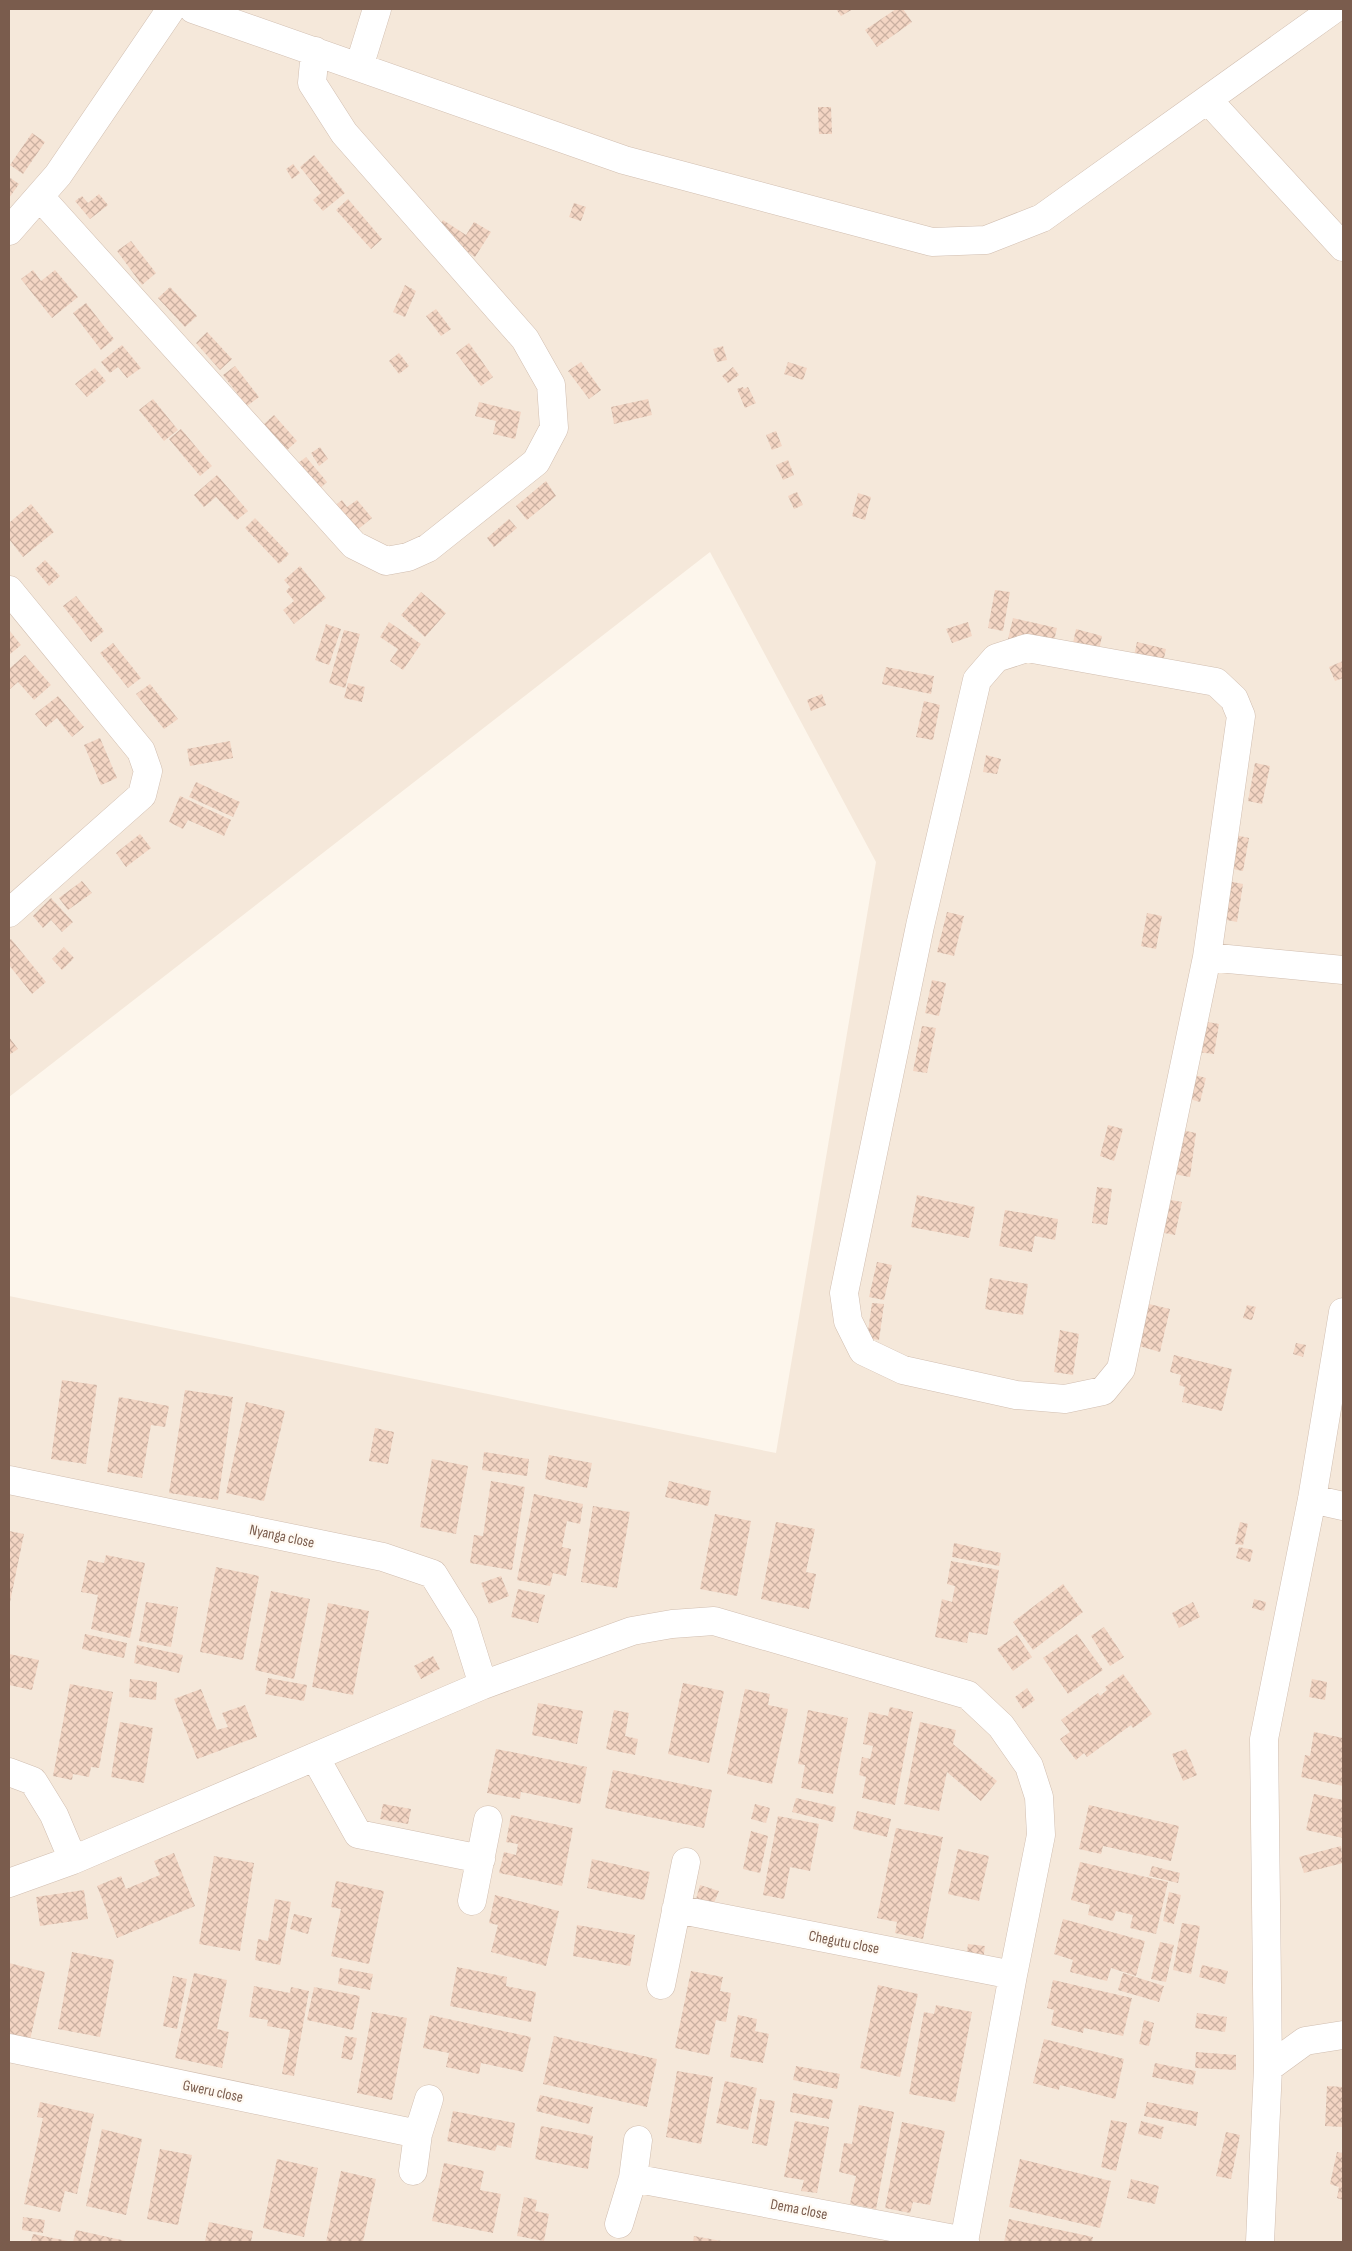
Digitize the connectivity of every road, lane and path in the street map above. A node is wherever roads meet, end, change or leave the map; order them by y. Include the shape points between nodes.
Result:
1 (171, 9) edge
2 (193, 9) edge
3 (377, 9) edge
4 (1334, 9) edge
5 (316, 50) junction
6 (359, 67) junction
7 (1208, 100) junction
8 (40, 197) junction
9 (9, 231) edge
10 (1343, 247) edge
11 (9, 590) edge
12 (9, 913) edge
13 (1207, 957) junction
14 (1343, 970) edge
15 (1343, 1312) edge
16 (9, 1480) edge
17 (1312, 1499) junction
18 (1343, 1506) edge
19 (483, 1685) junction
20 (315, 1757) junction
21 (9, 1772) edge
22 (488, 1820) dead end
23 (481, 1859) junction
24 (73, 1860) junction
25 (686, 1862) dead end
26 (9, 1883) edge
27 (472, 1901) dead end
28 (676, 1909) junction
29 (1013, 1975) junction
30 (661, 1985) dead end
31 (1343, 2036) edge
32 (9, 2048) edge
33 (1268, 2068) junction
34 (429, 2099) dead end
35 (418, 2134) junction
36 (638, 2140) dead end
37 (413, 2170) dead end
38 (633, 2178) junction
39 (619, 2224) dead end
40 (964, 2242) edge
41 (1260, 2242) edge

1 - 8 street
2 - 5 street
3 - 6 street
4 - 7 street
5 - 6 street
5 - 8 street via 312,83 344,133 525,339 552,385 554,428 536,462 428,548 408,557 386,561 354,545
6 - 7 street via 624,160 932,242 986,240 1042,218
7 - 10 street
8 - 9 street
11 - 12 street via 141,751 148,772 142,795
13 - 13 street via 1121,1369 1103,1390 1065,1399 1016,1395 903,1370 863,1351 848,1321 844,1293 920,926 977,680 996,658 1027,648 1216,682 1234,699 1241,716
13 - 14 street
15 - 17 street
16 - 19 street, Nyanga close via 383,1557 433,1574 464,1624
17 - 18 street
17 - 33 street via 1264,1739
19 - 20 street
19 - 29 street via 632,1631 714,1621 968,1695 1001,1726 1029,1766 1039,1797 1041,1835
20 - 23 street via 358,1834
20 - 24 street
21 - 24 street via 33,1781 54,1815
22 - 23 street
23 - 27 street
24 - 26 street
25 - 28 street
28 - 29 street, Chegutu close
28 - 30 street
29 - 40 street
31 - 33 street via 1305,2040
32 - 35 street, Gweru close
33 - 41 street
34 - 35 street
35 - 37 street
36 - 38 street
38 - 39 street
38 - 40 street, Dema close

